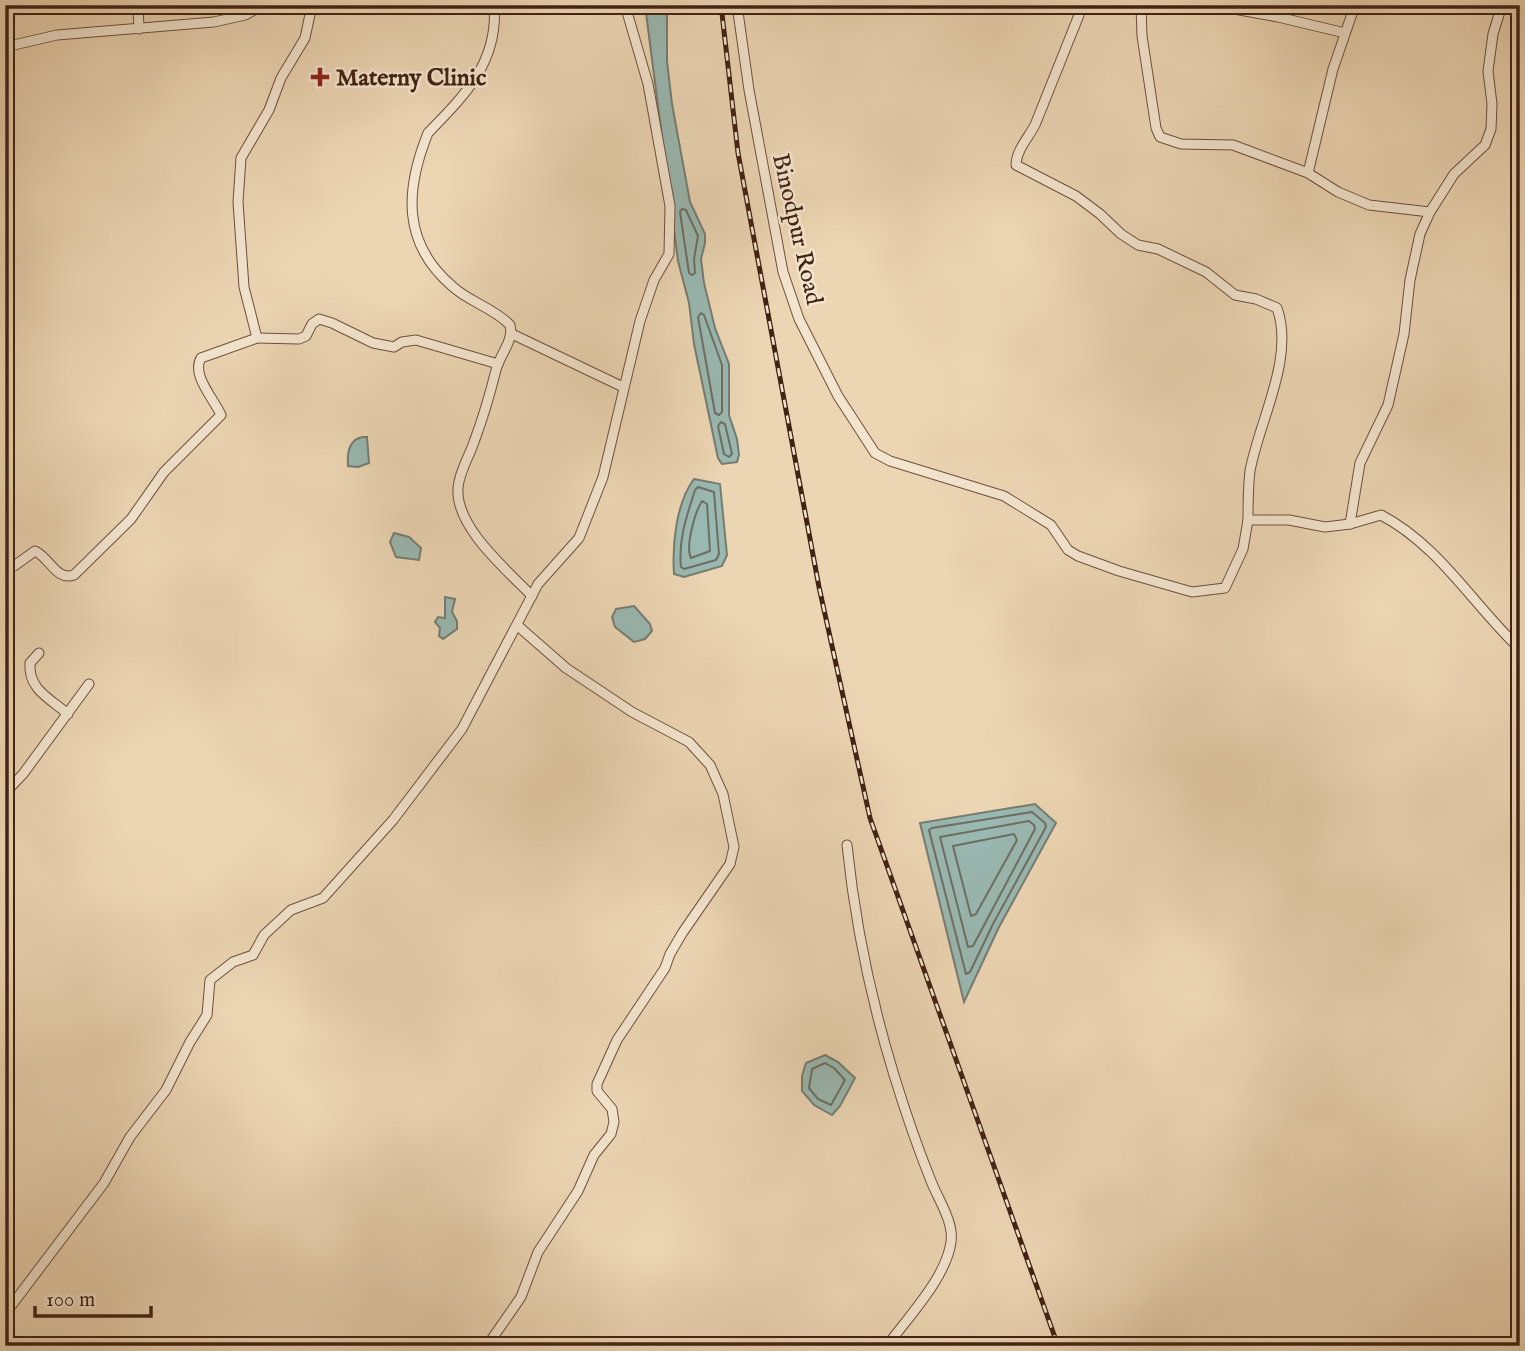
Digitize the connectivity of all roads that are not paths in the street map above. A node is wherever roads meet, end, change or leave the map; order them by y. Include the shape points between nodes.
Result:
1 (138, 5) edge
2 (292, 5) edge
3 (312, 5) edge
4 (494, 5) edge
5 (625, 5) edge
6 (737, 5) edge
7 (1083, 5) edge
8 (1141, 5) edge
9 (1212, 5) edge
10 (1355, 5) edge
11 (1502, 5) edge
12 (245, 10) edge
13 (139, 29) junction
14 (1345, 33) junction
15 (5, 47) edge
16 (1308, 173) junction
17 (1430, 212) junction
18 (512, 334) junction
19 (257, 338) junction
20 (498, 364) junction
21 (623, 387) junction
22 (1248, 520) junction
23 (1350, 524) junction
24 (5, 561) edge
25 (532, 596) junction
26 (517, 626) junction
27 (1520, 649) edge
28 (39, 653) dead end
29 (89, 684) dead end
30 (68, 714) junction
31 (5, 793) edge
32 (847, 845) dead end
33 (5, 1314) edge
34 (487, 1346) edge
35 (887, 1346) edge

1 - 13 street
2 - 12 street
3 - 19 street via 305,38 241,158 244,287
4 - 18 street via 493,30 472,86 424,142 415,174 411,219 428,261 452,287 505,319
5 - 21 street via 648,83 670,218 669,254 654,280
6 - 22 street, Binodpur Road via 783,272 799,319 838,396 875,453 1004,496 1051,526 1078,556 1192,592 1225,589
7 - 22 street via 1035,125 1016,155 1016,165 1076,196 1138,245 1158,249 1206,272 1235,295 1277,308 1283,342 1250,472
8 - 16 street via 1160,137 1181,144 1233,145
9 - 14 street
10 - 14 street
11 - 17 street via 1488,71 1491,129 1485,145 1454,174
12 - 13 street via 214,22
13 - 15 street via 57,35
14 - 16 street
16 - 17 street via 1369,205
17 - 23 street via 1420,234 1388,405 1360,463
18 - 20 street
18 - 21 street
19 - 20 street via 299,339 318,319 373,343 394,347 416,340
19 - 24 street via 201,358 197,368 221,415 164,472 131,519 74,575 61,575 35,551 14,566
20 - 25 street via 459,478 458,499 483,546
21 - 25 street via 603,477 579,538
22 - 23 street via 1289,520 1325,527
23 - 27 street via 1381,515 1399,524
25 - 26 street
26 - 33 street via 463,729 393,820 323,898 291,910 264,934 253,955 233,962 210,980 207,1016 166,1090 130,1137 104,1183
26 - 34 street via 566,668 632,712 689,742 710,765 723,794 734,847 730,864 617,1040 597,1084 597,1091 612,1109 611,1134 538,1252 521,1297
28 - 30 street via 30,663 29,676
29 - 30 street
30 - 31 street
32 - 35 street via 862,948 893,1073 951,1230 942,1268

